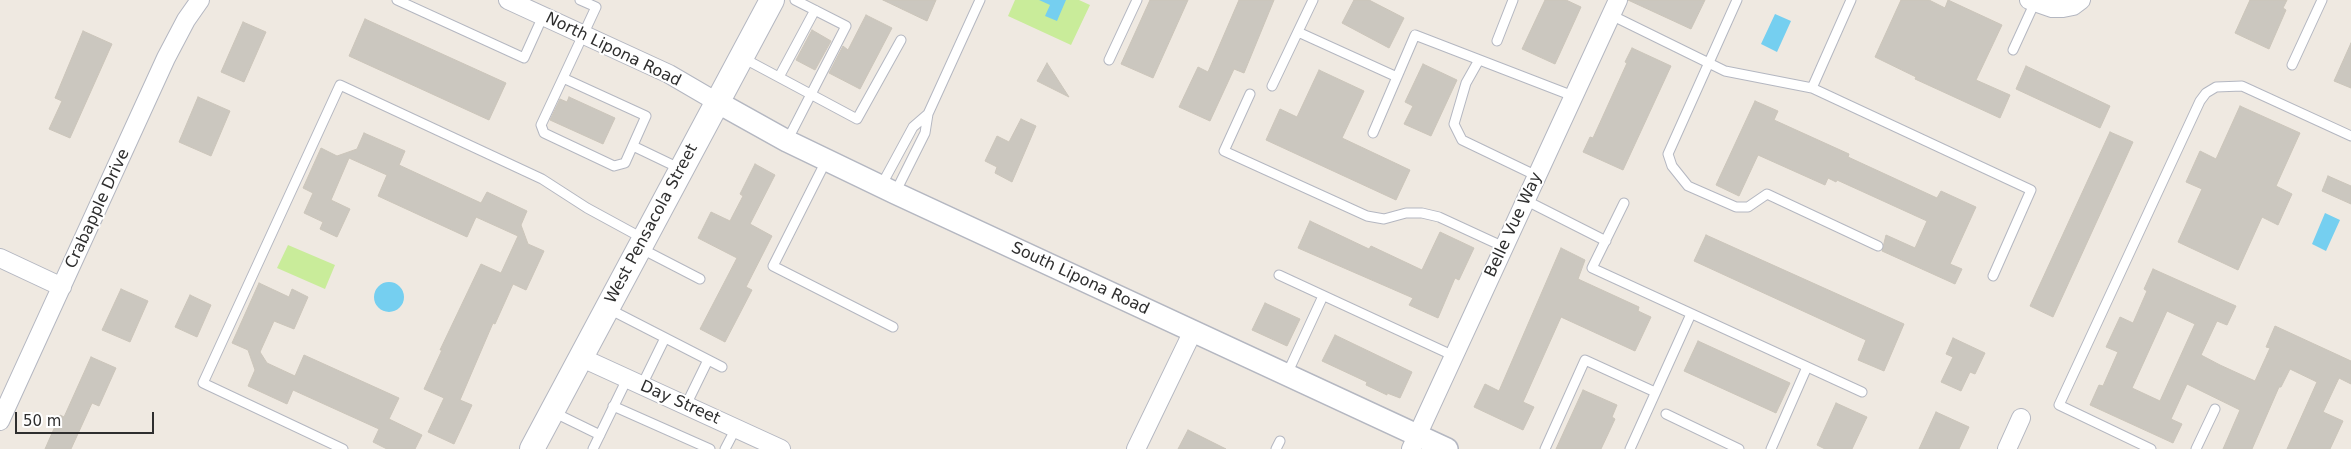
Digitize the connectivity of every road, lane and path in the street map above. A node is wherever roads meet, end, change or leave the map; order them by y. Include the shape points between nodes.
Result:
1 (200, 0) edge
2 (397, 0) edge
3 (508, 0) edge
4 (580, 0) edge
5 (772, 0) edge
6 (796, 0) edge
7 (980, 0) edge
8 (1137, 0) edge
9 (1313, 0) edge
10 (1513, 0) edge
11 (1736, 0) edge
12 (1852, 0) edge
13 (2322, 0) edge
14 (2032, 1) edge
15 (2077, 3) edge
16 (1614, 7) edge
17 (535, 8) edge
18 (815, 10) junction
19 (1298, 32) junction
20 (584, 35) junction
21 (901, 40) dead end
22 (1497, 41) dead end
23 (2013, 50) dead end
24 (741, 57) junction
25 (1109, 60) dead end
26 (1479, 60) junction
27 (1707, 63) junction
28 (2292, 65) dead end
29 (779, 77) junction
30 (1397, 77) junction
31 (563, 78) junction
32 (1272, 86) dead end
33 (1812, 88) junction
34 (811, 94) junction
35 (1250, 94) dead end
36 (1574, 96) junction
37 (717, 102) junction
38 (928, 114) junction
39 (1373, 133) dead end
40 (2351, 136) edge
41 (787, 141) junction
42 (903, 144) junction
43 (633, 146) junction
44 (917, 151) junction
45 (827, 160) junction
46 (681, 169) junction
47 (1537, 176) junction
48 (888, 190) junction
49 (1525, 200) junction
50 (1624, 203) dead end
51 (1606, 240) junction
52 (641, 243) junction
53 (1878, 246) dead end
54 (1504, 247) junction
55 (0, 258) edge
56 (1279, 275) dead end
57 (1993, 276) dead end
58 (700, 279) dead end
59 (62, 287) junction
60 (1323, 296) junction
61 (606, 308) junction
62 (1691, 314) junction
63 (894, 327) dead end
64 (1193, 331) junction
65 (666, 338) junction
66 (1454, 356) junction
67 (580, 357) junction
68 (708, 360) junction
69 (722, 367) dead end
70 (1807, 367) junction
71 (1287, 375) junction
72 (634, 382) junction
73 (1655, 392) junction
74 (1862, 392) dead end
75 (686, 405) junction
76 (614, 406) junction
77 (2215, 409) dead end
78 (552, 411) junction
79 (1666, 414) dead end
80 (2021, 418) dead end
81 (0, 421) edge
82 (736, 428) junction
83 (600, 435) junction
84 (1414, 442) edge
85 (343, 449) edge
86 (532, 449) edge
87 (593, 449) edge
88 (710, 449) edge
89 (726, 449) edge
90 (780, 449) edge
91 (1136, 449) edge
92 (1447, 449) edge
93 (1544, 449) edge
94 (1630, 449) edge
95 (1739, 449) edge
96 (1771, 449) edge
97 (2007, 449) edge
98 (2151, 449) edge
99 (2196, 449) edge

1 - 59 street, Crabapple Drive via 166,58
2 - 17 lane via 524,58
3 - 17 street, North Lipona Road
4 - 20 lane via 596,8
5 - 24 main road, West Pensacola Street
6 - 18 lane
7 - 38 lane
8 - 25 lane
9 - 19 lane
10 - 22 lane
11 - 27 lane
12 - 33 lane
13 - 28 lane
14 - 15 street via 2052,8
14 - 23 lane
16 - 27 lane
16 - 36 street, Belle Vue Way
17 - 20 street, North Lipona Road
18 - 29 lane
18 - 34 lane via 846,26
19 - 30 lane
19 - 32 lane
20 - 31 lane
20 - 37 street, North Lipona Road via 669,74
21 - 34 lane via 857,119
24 - 29 lane
24 - 37 main road, West Pensacola Street
26 - 30 lane via 1415,35
26 - 36 lane
26 - 47 lane via 1466,83 1454,124 1462,140
27 - 33 lane via 1726,71
27 - 53 lane via 1668,154 1672,166 1688,186 1736,207 1748,207 1767,194
29 - 34 lane
30 - 39 lane
31 - 43 lane via 646,116
31 - 43 lane via 541,125 544,133 614,166 626,163
33 - 57 lane via 2031,190
34 - 41 lane
35 - 54 lane via 1224,151 1367,216 1384,219 1422,213 1439,217
36 - 47 street, Belle Vue Way
37 - 41 street, South Lipona Road
37 - 46 main road, West Pensacola Street
38 - 42 lane via 913,127
38 - 44 lane via 925,133
40 - 98 lane via 2242,86 2216,87 2200,102 2059,405
41 - 45 street, South Lipona Road
42 - 44 lane
42 - 48 lane
43 - 46 lane
44 - 48 lane
45 - 48 street, South Lipona Road
45 - 63 lane via 774,266
46 - 52 main road, West Pensacola Street
47 - 49 street, Belle Vue Way
48 - 64 street, South Lipona Road
49 - 51 lane
49 - 54 street, Belle Vue Way
50 - 51 lane
51 - 62 lane via 1592,268
52 - 58 lane
52 - 61 main road, West Pensacola Street
52 - 85 lane via 542,179 340,85 203,384
54 - 66 street, Belle Vue Way
55 - 59 street
56 - 60 lane
59 - 81 street, Crabapple Drive
60 - 66 lane
60 - 71 lane
61 - 65 lane
61 - 67 main road, West Pensacola Street
62 - 70 lane
62 - 73 lane
64 - 71 street, South Lipona Road
64 - 91 street
65 - 68 lane
65 - 72 lane
66 - 84 street, Belle Vue Way
67 - 72 street, Day Street
67 - 78 main road, West Pensacola Street
68 - 69 lane
68 - 75 lane
70 - 74 lane
70 - 96 lane
71 - 84 street, South Lipona Road
72 - 75 street, Day Street
72 - 76 lane
73 - 93 lane via 1585,360
73 - 94 lane
75 - 82 street, Day Street
76 - 83 lane
76 - 88 lane
77 - 99 lane
78 - 83 lane
78 - 86 main road, West Pensacola Street
79 - 95 lane
80 - 97 street
82 - 89 lane
82 - 90 street, Day Street
83 - 87 lane
84 - 92 street, South Lipona Road

